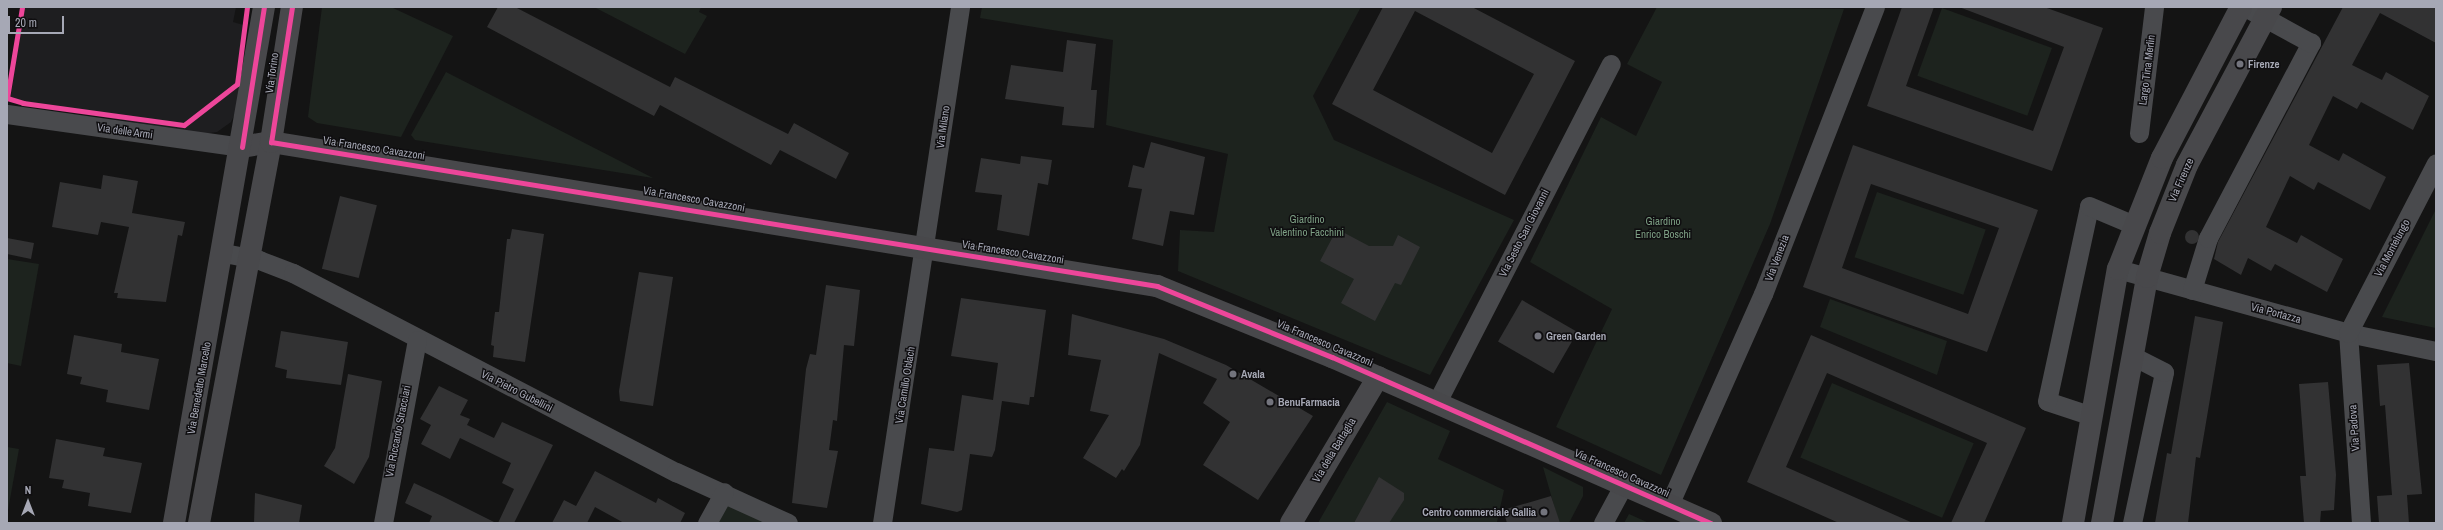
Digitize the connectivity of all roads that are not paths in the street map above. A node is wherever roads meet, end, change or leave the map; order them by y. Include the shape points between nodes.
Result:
1 (264, 7) edge
2 (292, 7) edge
3 (960, 7) edge
4 (1875, 7) edge
5 (2154, 7) edge
6 (2241, 7) edge
7 (2245, 7) edge
8 (2268, 13) edge
9 (1611, 64) dead end
10 (7, 114) edge
11 (2139, 133) dead end
12 (271, 142) junction
13 (242, 147) junction
14 (2436, 163) edge
15 (2134, 225) junction
16 (926, 248) junction
17 (224, 253) junction
18 (248, 257) junction
19 (2118, 269) junction
20 (2147, 277) junction
21 (2192, 290) junction
22 (2348, 333) junction
23 (417, 340) junction
24 (2436, 351) edge
25 (2132, 356) junction
26 (1378, 377) junction
27 (1437, 402) junction
28 (2092, 416) junction
29 (1624, 484) junction
30 (724, 492) junction
31 (1669, 505) junction
32 (174, 523) edge
33 (199, 523) edge
34 (383, 523) edge
35 (707, 523) edge
36 (788, 523) edge
37 (882, 523) edge
38 (1291, 523) edge
39 (1603, 523) edge
40 (1711, 523) edge
41 (2073, 523) edge
42 (2102, 523) edge
43 (2132, 523) edge
44 (2361, 523) edge

1 - 13 street, Via Torino
2 - 12 street, Via Torino
3 - 16 street, Via Milano
4 - 31 street, Via Venezia via 1763,294
5 - 11 street, Largo Tina Merlin
6 - 15 street via 2162,158
7 - 8 street
8 - 20 street, Via Firenze via 2184,172 2160,233
8 - 21 street via 2311,43 2208,238
9 - 27 street, Via Sesto San Giovanni
10 - 13 street, Via delle Armi
12 - 13 street
12 - 16 street, Via Francesco Cavazzoni
12 - 18 street
13 - 17 street, Via Benedetto Marcello
14 - 22 street, Via Montelungo
15 - 19 street
15 - 28 street via 2089,206 2047,401
16 - 26 street, Via Francesco Cavazzoni via 1157,286
16 - 37 street, Via Camillo Oblach
17 - 18 street
17 - 32 street, Via Benedetto Marcello
18 - 23 street, Via Pietro Gubellini via 293,273
18 - 33 street
19 - 20 street, Via Portazza
19 - 28 street
20 - 21 street, Via Portazza
20 - 25 street, Via Firenze
21 - 22 street, Via Portazza
22 - 24 street, Via Portazza
22 - 44 street, Via Padova
23 - 30 street, Via Pietro Gubellini via 676,472
23 - 34 street, Via Riccardo Stracciari
25 - 42 street, Via Firenze
25 - 43 street via 2164,372
26 - 27 street, Via Francesco Cavazzoni
26 - 38 street, Via della Battaglia
27 - 29 street, Via Francesco Cavazzoni
28 - 41 street
29 - 31 street, Via Francesco Cavazzoni
29 - 39 street
30 - 35 street
30 - 36 street, Via Pietro Gubellini
31 - 40 street, Via Francesco Cavazzoni

